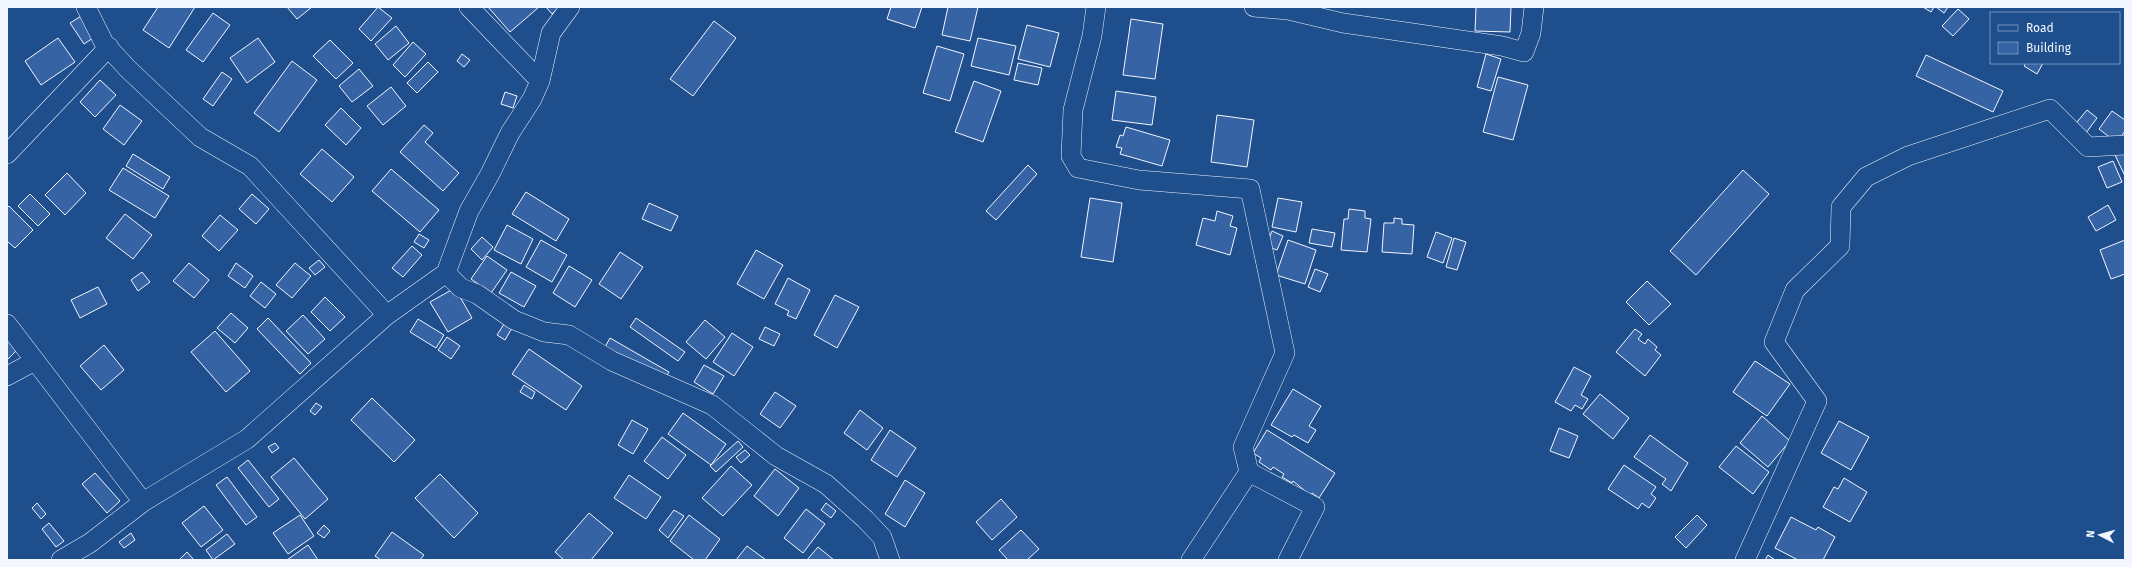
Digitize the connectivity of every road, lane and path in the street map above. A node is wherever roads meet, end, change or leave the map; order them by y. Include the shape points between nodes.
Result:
1 (86, 7) edge
2 (469, 7) edge
3 (570, 7) edge
4 (1096, 7) edge
5 (1254, 7) edge
6 (1534, 7) edge
7 (109, 48) junction
8 (540, 80) junction
9 (2125, 145) edge
10 (7, 154) edge
11 (446, 273) junction
12 (387, 315) junction
13 (7, 324) edge
14 (35, 361) junction
15 (7, 376) edge
16 (1249, 472) junction
17 (143, 502) junction
18 (61, 560) edge
19 (890, 560) edge
20 (1191, 560) edge
21 (1288, 560) edge
22 (1745, 560) edge

1 - 7 street
2 - 8 street
3 - 8 street via 550,33
4 - 16 street via 1092,36 1073,110 1070,156 1078,168 1139,180 1250,189 1285,353 1243,447
5 - 6 street via 1288,10 1343,23 1502,46 1524,52 1531,33
7 - 10 street via 30,133
7 - 12 street via 200,137 250,166
8 - 11 street via 532,99 510,133 469,211
9 - 22 street via 2088,147 2050,109 1908,156 1866,177 1841,208 1840,246 1795,290 1774,342 1817,401
11 - 12 street
11 - 19 street via 461,288 483,298 514,320 544,332 569,335 612,361 712,405 776,456 826,484 882,537
12 - 17 street via 246,439
13 - 14 street
14 - 15 street
14 - 17 street
16 - 20 street
16 - 21 street via 1315,507
17 - 18 street via 90,543

